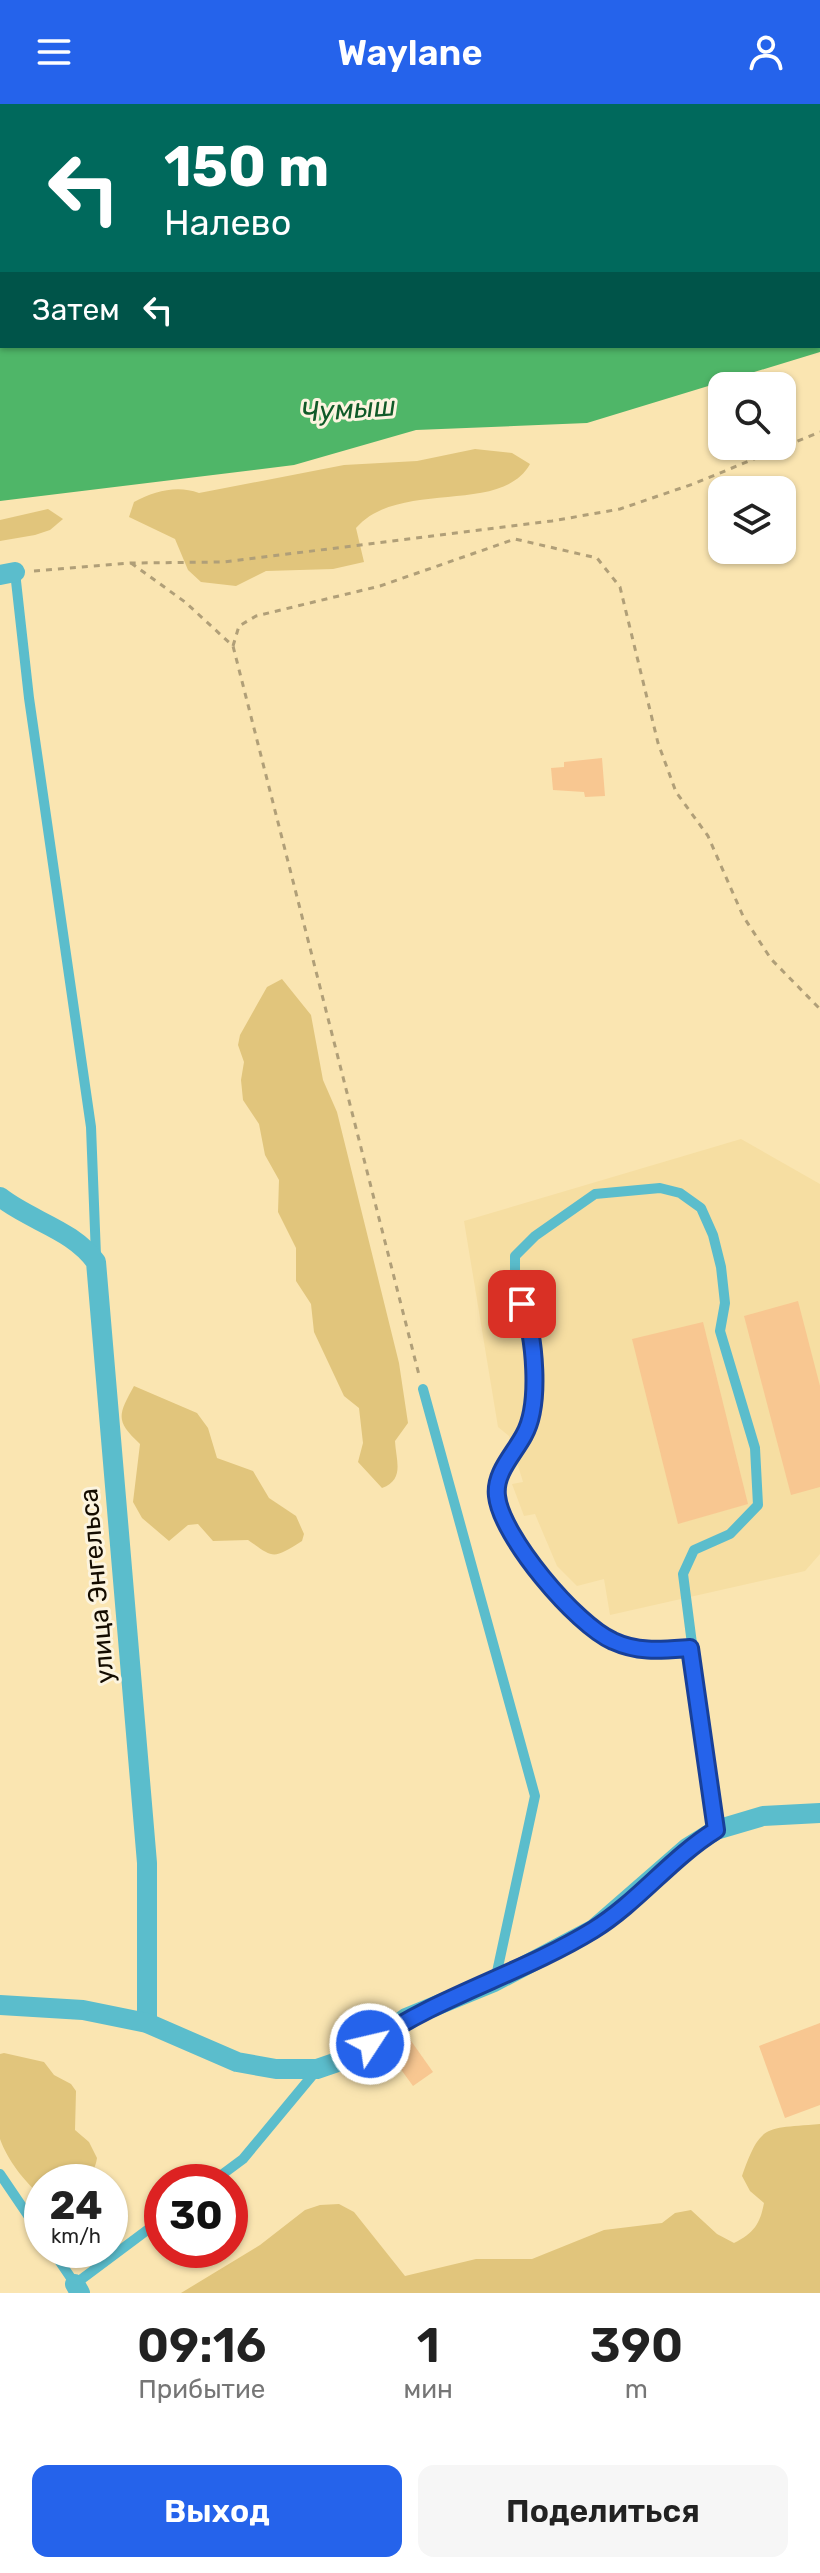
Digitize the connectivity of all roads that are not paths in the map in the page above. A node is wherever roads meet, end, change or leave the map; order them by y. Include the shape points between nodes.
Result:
1 (7, 574) edge
2 (0, 1197) edge
3 (96, 1262) junction
4 (423, 1389) road end
5 (690, 1648) junction
6 (820, 1813) edge
7 (716, 1830) junction
8 (494, 1982) junction
9 (0, 2005) edge
10 (147, 2023) junction
11 (317, 2069) junction
12 (236, 2164) edge
13 (0, 2174) edge
14 (24, 2209) edge
15 (144, 2234) edge
16 (64, 2268) edge
17 (78, 2289) edge

1 - 3 lane via 91,1127
2 - 3 street via 25,1216 70,1235
3 - 10 street, улица Энгельса via 147,1863
4 - 8 lane via 535,1796
5 - 5 lane via 683,1574 694,1550 730,1534 758,1505 755,1448 720,1331 725,1303 721,1267 701,1208 680,1193 660,1188 595,1194 515,1256 515,1289 528,1320 532,1414 501,1472 497,1495 532,1564 588,1625 645,1652
5 - 7 lane
6 - 7 street via 763,1816
7 - 8 street via 687,1848 594,1929
8 - 11 street via 406,2018 352,2057
9 - 10 street via 83,2010
10 - 11 street via 237,2062
11 - 12 lane
13 - 14 lane
15 - 17 lane
16 - 17 lane

